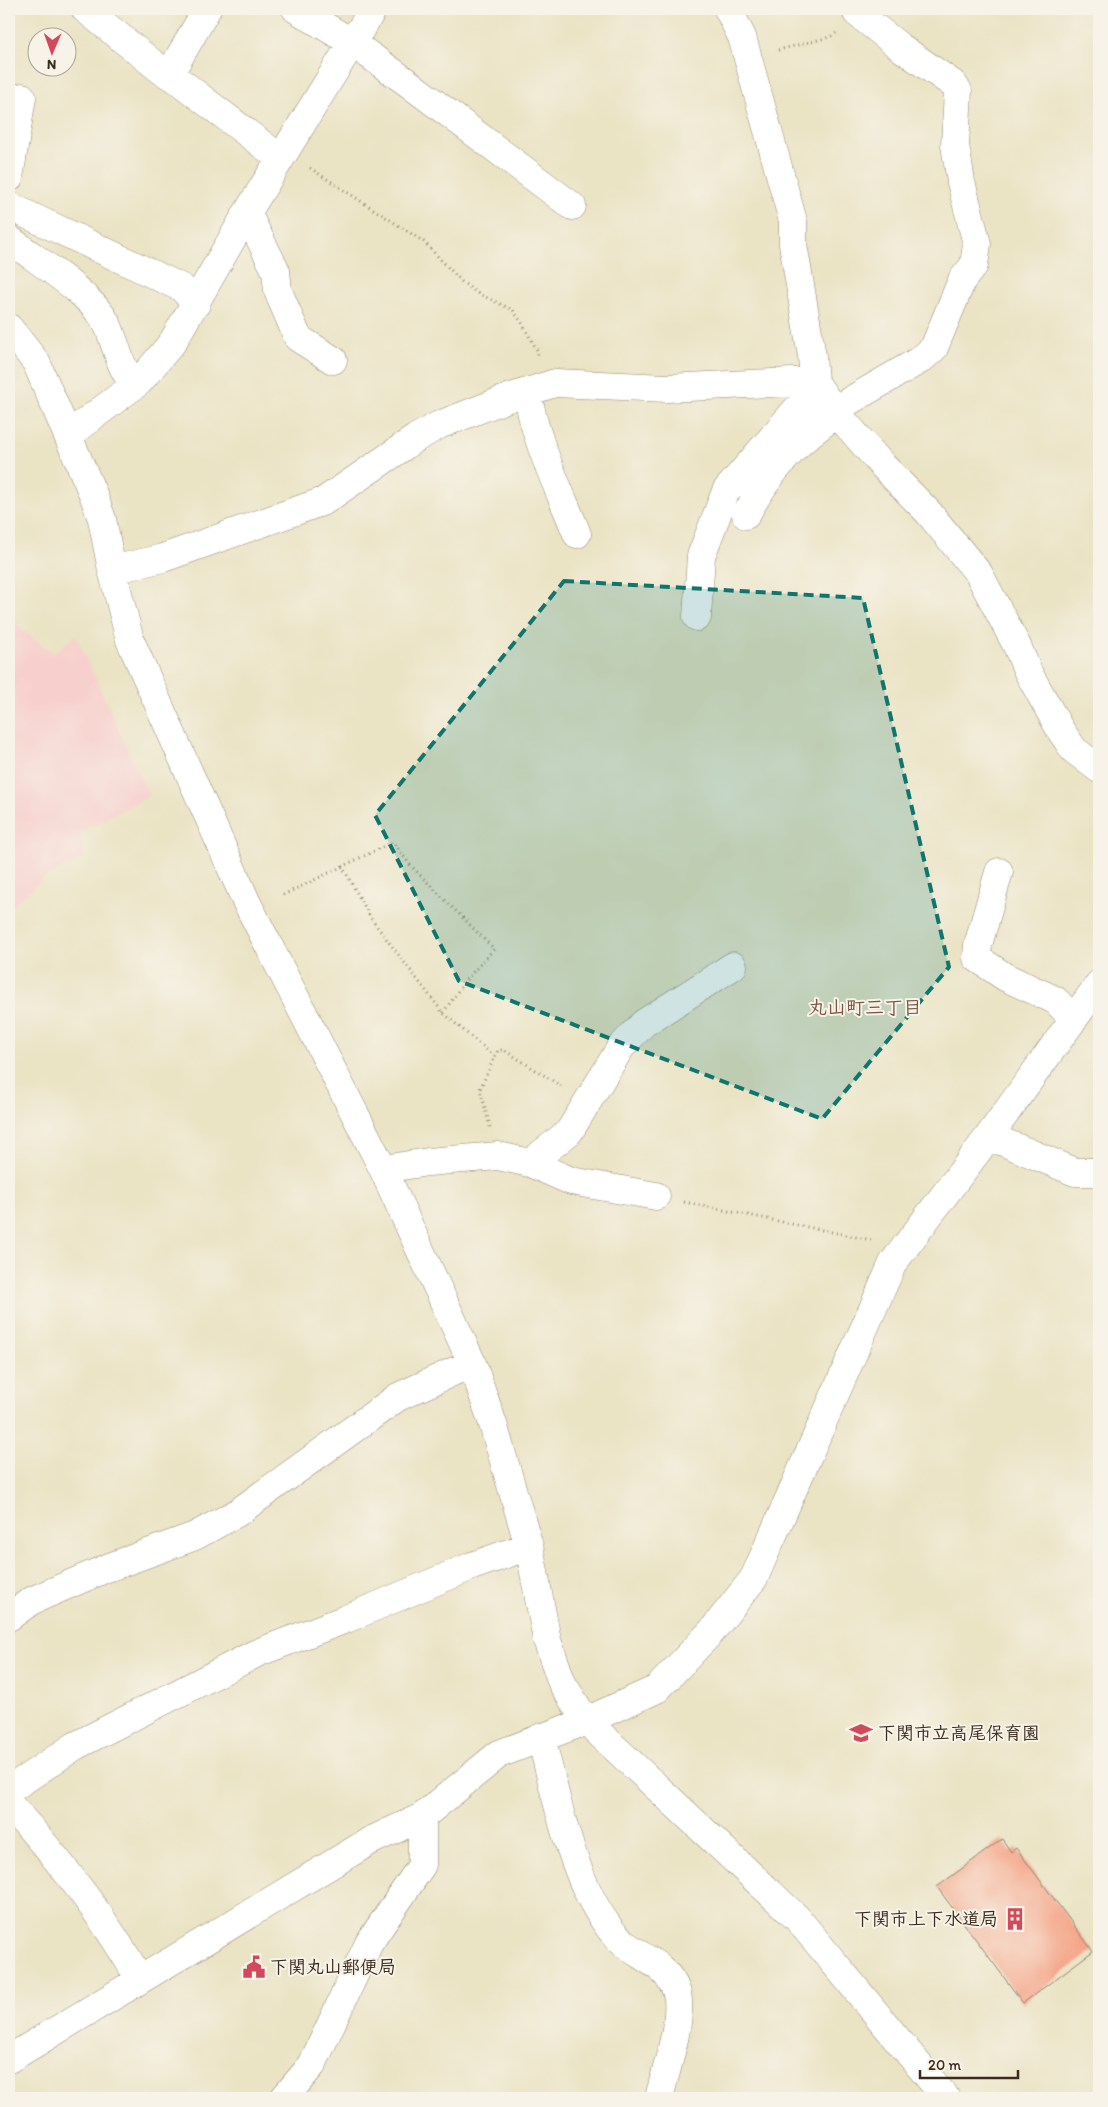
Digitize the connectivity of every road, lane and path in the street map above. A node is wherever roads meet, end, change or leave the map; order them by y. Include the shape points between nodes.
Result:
1 (85, 9) edge
2 (207, 9) edge
3 (296, 9) edge
4 (373, 9) edge
5 (728, 9) edge
6 (857, 13) joint
7 (351, 42) junction
8 (748, 58) junction
9 (169, 75) junction
10 (22, 97) dead end
11 (282, 156) junction
12 (9, 178) edge
13 (9, 206) edge
14 (572, 206) dead end
15 (247, 213) junction
16 (9, 239) edge
17 (196, 304) junction
18 (9, 328) edge
19 (333, 360) dead end
20 (135, 385) junction
21 (530, 391) junction
22 (826, 399) junction
23 (68, 435) junction
24 (746, 515) dead end
25 (577, 534) dead end
26 (112, 570) junction
27 (697, 617) dead end
28 (1099, 769) edge
29 (342, 866) junction
30 (999, 872) dead end
31 (284, 895) dead end
32 (733, 966) dead end
33 (1099, 984) edge
34 (443, 1013) junction
35 (1074, 1019) junction
36 (494, 1056) junction
37 (587, 1102) junction
38 (990, 1136) junction
39 (498, 1156) junction
40 (530, 1163) junction
41 (383, 1169) junction
42 (1099, 1172) edge
43 (656, 1196) joint
44 (901, 1253) junction
45 (472, 1363) junction
46 (529, 1546) junction
47 (9, 1617) edge
48 (586, 1721) junction
49 (541, 1737) junction
50 (9, 1790) edge
51 (9, 1804) edge
52 (422, 1817) junction
53 (140, 1980) junction
54 (9, 2059) edge
55 (284, 2098) edge
56 (659, 2098) edge
57 (946, 2098) edge

1 - 9 street
2 - 9 street
3 - 7 street
4 - 7 street
5 - 8 street
6 - 8 path via 842,30 830,37
6 - 22 street via 958,91 955,145 977,255 974,265 962,280 934,348 920,360
7 - 11 street
7 - 14 street
8 - 22 street via 793,221 793,244 812,356
9 - 11 street
10 - 12 street
11 - 15 street
11 - 21 path via 302,162 424,242 462,282 513,310 538,352
13 - 17 street via 182,288
15 - 17 street
15 - 19 street via 276,271 278,291 298,338
16 - 20 street via 96,309 106,323 125,375
17 - 20 street via 172,343
18 - 23 street via 36,362
20 - 23 street
21 - 22 street via 555,383
21 - 25 street via 529,407
21 - 26 street via 416,438 324,501 163,558
22 - 24 street via 822,423 758,492
22 - 27 street via 796,410 726,491 701,556
22 - 28 street via 882,466 929,513 979,574 1061,731 1074,750
23 - 26 street via 94,494
26 - 41 street via 130,640 246,901
29 - 31 path
29 - 34 path via 372,920
29 - 34 path via 393,842 411,866 494,949 465,981
30 - 35 street via 977,958 1005,977 1055,1000
32 - 37 street via 644,1023 621,1047
33 - 35 street
34 - 36 path
35 - 38 street
36 - 37 path via 498,1050 504,1050
36 - 39 path via 480,1089
37 - 40 street via 570,1132
38 - 42 street via 1075,1172
38 - 44 street
39 - 40 street
39 - 41 street
40 - 43 street via 571,1181
41 - 45 street
43 - 44 path via 866,1238
44 - 48 street via 893,1263 754,1578 712,1631 656,1689
45 - 46 street
45 - 47 street via 398,1397 237,1513 195,1536 107,1568 31,1601
46 - 48 street via 547,1640 562,1684
46 - 50 street via 256,1653 75,1746
48 - 49 street
48 - 57 street via 797,1918
49 - 52 street via 499,1754
49 - 56 street via 557,1801 587,1888 605,1922 621,1941 662,1968 677,1992 678,2019
51 - 53 street via 53,1852 120,1944
52 - 53 street via 370,1841
52 - 55 street via 422,1865 369,1943 312,2065
53 - 54 street

